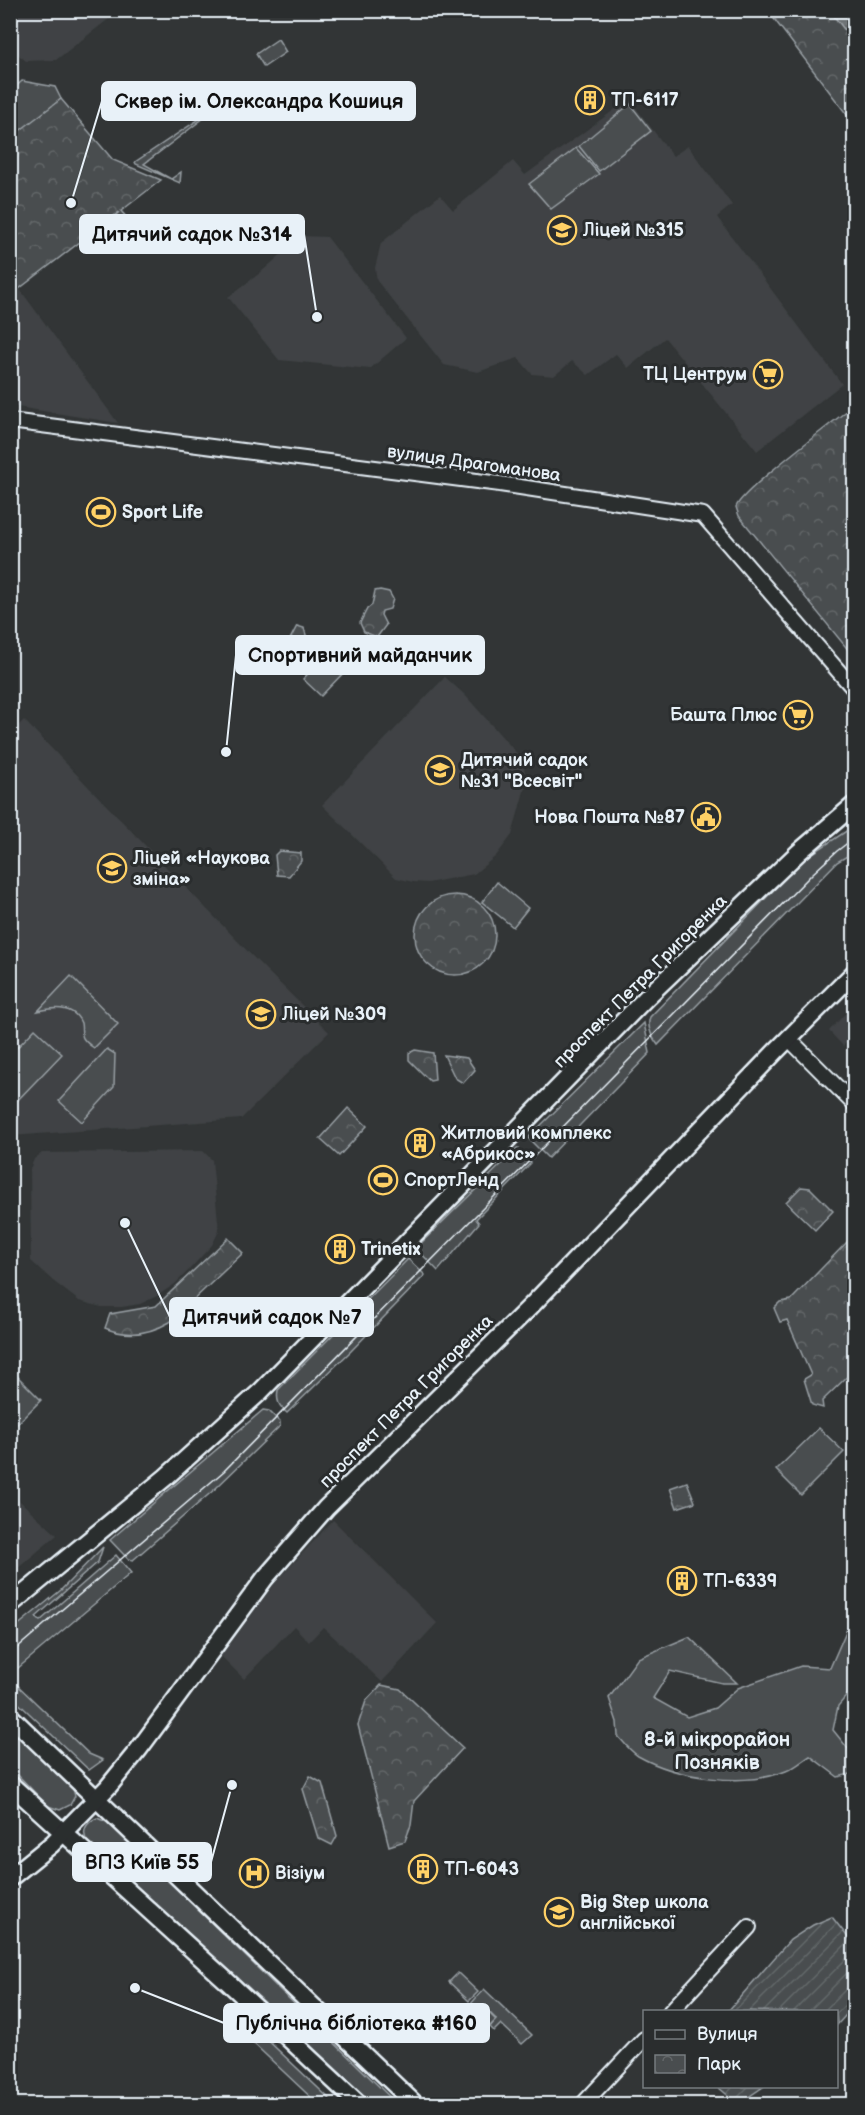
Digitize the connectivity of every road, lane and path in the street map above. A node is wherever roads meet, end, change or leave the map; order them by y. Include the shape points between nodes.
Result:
1 (10, 421) edge
2 (855, 688) edge
3 (855, 806) edge
4 (855, 973) edge
5 (788, 1038) junction
6 (855, 1104) edge
7 (10, 1605) edge
8 (10, 1716) edge
9 (10, 1784) edge
10 (97, 1797) junction
11 (62, 1833) junction
12 (10, 1878) edge
13 (749, 1927) dead end
14 (672, 2010) edge
15 (643, 2041) edge
16 (358, 2104) edge
17 (415, 2104) edge
18 (583, 2104) edge

1 - 2 street, вулиця Драгоманова via 703,514
3 - 7 main road, проспект Петра Григоренка via 799,852 647,997 260,1392
4 - 5 main road, проспект Петра Григоренка
5 - 6 street
5 - 10 main road, проспект Петра Григоренка via 530,1307 326,1508 265,1578 139,1749
8 - 10 main road
9 - 11 main road
10 - 11 main road, проспект Петра Григоренка
10 - 17 main road
11 - 12 main road, проспект Петра Григоренка
11 - 16 main road
13 - 14 street
15 - 18 street

